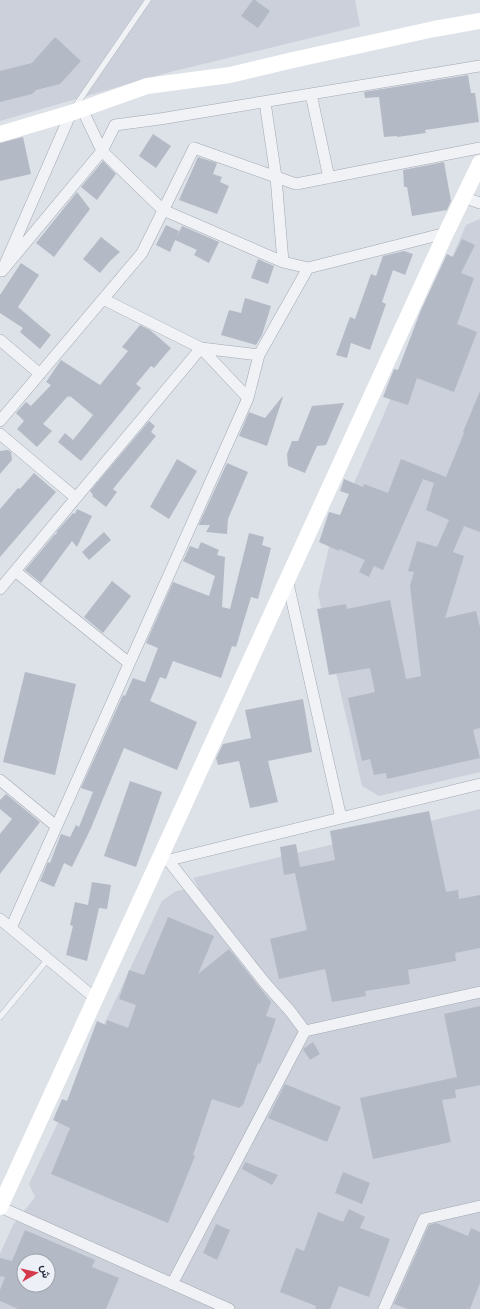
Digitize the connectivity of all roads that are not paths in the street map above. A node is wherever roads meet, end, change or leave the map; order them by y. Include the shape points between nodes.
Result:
1 (148, 0) edge
2 (480, 21) edge
3 (480, 66) edge
4 (311, 94) junction
5 (265, 102) junction
6 (76, 111) junction
7 (0, 134) edge
8 (480, 148) edge
9 (102, 151) junction
10 (480, 163) edge
11 (276, 177) junction
12 (329, 178) junction
13 (464, 198) junction
14 (480, 202) edge
15 (163, 210) junction
16 (446, 233) junction
17 (283, 262) junction
18 (308, 268) junction
19 (1, 272) edge
20 (103, 299) junction
21 (0, 340) edge
22 (201, 348) junction
23 (259, 354) junction
24 (40, 374) junction
25 (248, 398) junction
26 (0, 421) edge
27 (0, 434) edge
28 (76, 498) junction
29 (15, 571) junction
30 (287, 579) junction
31 (0, 589) edge
32 (129, 664) junction
33 (0, 780) edge
34 (480, 784) edge
35 (341, 818) junction
36 (56, 826) junction
37 (163, 861) junction
38 (0, 919) edge
39 (11, 928) junction
40 (48, 959) junction
41 (480, 992) edge
42 (96, 999) junction
43 (0, 1017) edge
44 (305, 1031) junction
45 (480, 1206) edge
46 (0, 1207) edge
47 (172, 1284) junction
48 (229, 1309) edge
49 (384, 1309) edge

1 - 6 lane
2 - 6 street via 230,75 147,86
3 - 4 street
4 - 5 street
4 - 12 street
5 - 9 street via 115,125
5 - 11 street
6 - 7 street
6 - 9 street
6 - 19 street
8 - 12 street
9 - 15 street
9 - 19 street
10 - 13 street
11 - 12 street via 296,184
11 - 15 street via 194,148
11 - 17 street
13 - 14 street
13 - 16 street
15 - 17 street
15 - 20 street via 142,253
16 - 18 street
16 - 30 street
17 - 18 street
18 - 23 street
20 - 22 street
20 - 24 street
21 - 24 street
22 - 23 street
22 - 25 street
22 - 28 street
23 - 25 street
24 - 26 street
25 - 32 street
27 - 28 street
28 - 29 street
29 - 31 street
29 - 32 street
30 - 35 street
30 - 37 street
32 - 36 street
33 - 36 street
34 - 35 street
35 - 37 street
36 - 39 street
37 - 42 street
37 - 44 street
38 - 39 street
39 - 40 street
40 - 42 street
40 - 43 lane
41 - 44 street
42 - 46 street
44 - 47 street
45 - 49 street via 424,1219
46 - 47 street
47 - 48 street

